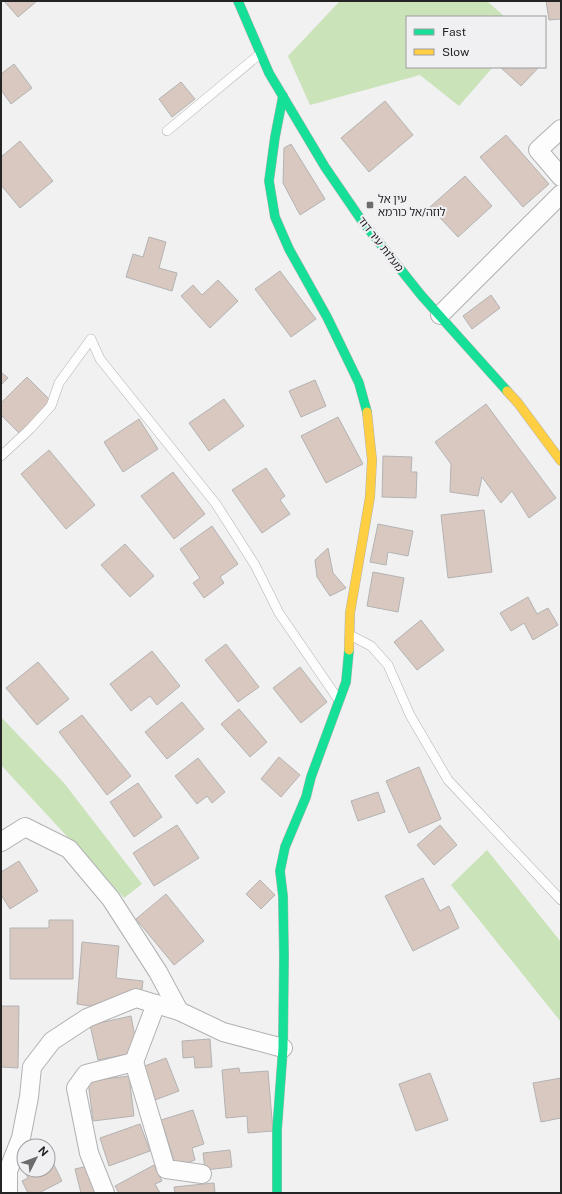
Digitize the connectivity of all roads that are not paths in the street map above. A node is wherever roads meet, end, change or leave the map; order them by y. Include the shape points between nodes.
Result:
1 (238, 1) edge
2 (260, 53) junction
3 (283, 96) junction
4 (561, 129) edge
5 (167, 131) dead end
6 (561, 178) edge
7 (561, 194) edge
8 (440, 315) junction
9 (1, 456) edge
10 (561, 461) edge
11 (350, 635) junction
12 (339, 701) junction
13 (1, 842) edge
14 (561, 900) edge
15 (156, 1004) junction
16 (179, 1011) junction
17 (282, 1048) junction
18 (134, 1062) junction
19 (202, 1174) dead end
20 (8, 1193) edge
21 (105, 1193) edge
22 (277, 1193) edge

1 - 2 street, מעלות עיר דוד
2 - 3 street, מעלות עיר דוד
2 - 5 lane
3 - 8 street, מעלות עיר דוד via 362,221
3 - 11 street via 269,180 275,217 359,383 368,414 372,460 370,497 350,613
4 - 6 street via 538,150
7 - 8 street
8 - 10 street, מעלות עיר דוד via 518,403
9 - 12 lane via 51,406 59,383 91,339 100,359 216,504 255,565 279,613
11 - 12 street via 346,682
11 - 14 lane via 371,646 388,665 410,715 448,780
12 - 17 street via 311,776 306,797 285,847 280,871 284,957
13 - 16 street via 25,827 69,849 111,899 158,972
15 - 16 street
15 - 18 street
15 - 20 street via 136,998 87,1018 52,1041 32,1067 21,1138 8,1170
16 - 17 street via 223,1032
17 - 22 street via 277,1130
18 - 19 street via 166,1170
18 - 21 street via 86,1074 76,1088 89,1153

